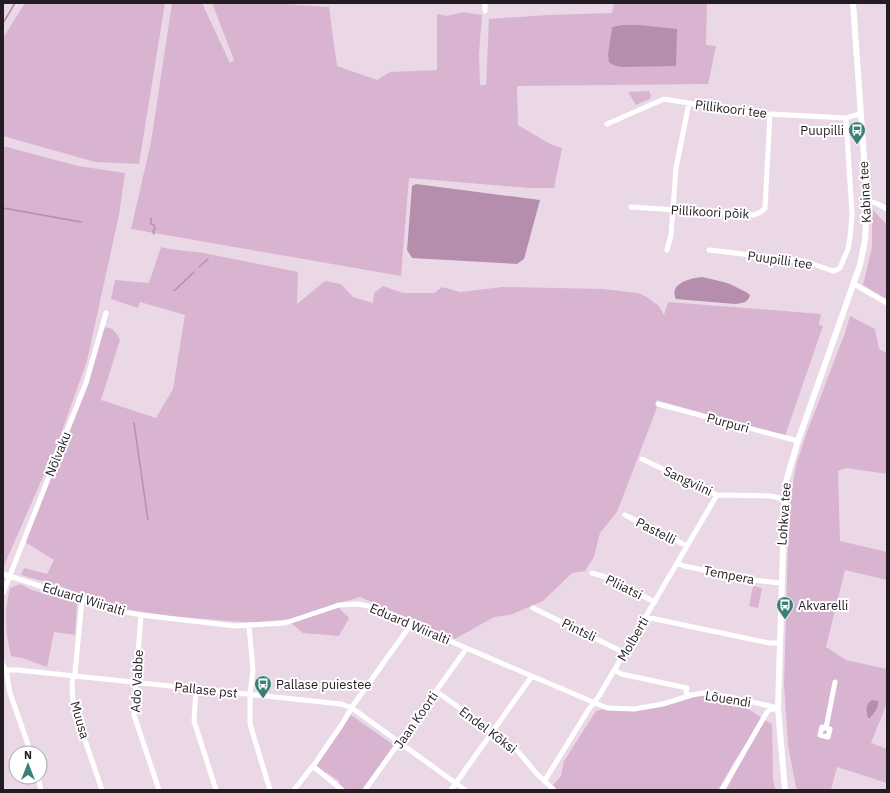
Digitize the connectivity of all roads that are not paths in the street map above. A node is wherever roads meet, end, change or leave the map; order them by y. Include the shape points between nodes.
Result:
1 (485, 3) edge
2 (853, 3) edge
3 (485, 11) dead end
4 (689, 103) junction
5 (860, 113) junction
6 (770, 114) junction
7 (846, 118) junction
8 (607, 124) dead end
9 (867, 200) junction
10 (631, 207) dead end
11 (887, 209) edge
12 (673, 210) junction
13 (666, 250) dead end
14 (709, 250) dead end
15 (854, 284) junction
16 (887, 303) edge
17 (106, 313) dead end
18 (658, 404) dead end
19 (798, 441) junction
20 (642, 459) dead end
21 (717, 495) junction
22 (784, 499) junction
23 (626, 516) dead end
24 (687, 546) junction
25 (677, 563) junction
26 (592, 573) dead end
27 (3, 574) edge
28 (9, 576) junction
29 (781, 583) junction
30 (3, 593) edge
31 (82, 600) junction
32 (655, 602) junction
33 (533, 608) dead end
34 (141, 615) junction
35 (646, 617) junction
36 (412, 623) junction
37 (249, 626) junction
38 (780, 643) junction
39 (466, 648) junction
40 (625, 653) junction
41 (3, 665) edge
42 (6, 670) junction
43 (615, 670) junction
44 (532, 676) junction
45 (73, 677) junction
46 (835, 682) dead end
47 (136, 683) junction
48 (196, 689) junction
49 (436, 691) junction
50 (250, 694) junction
51 (692, 695) junction
52 (594, 703) junction
53 (352, 708) junction
54 (778, 708) junction
55 (826, 728) dead end
56 (492, 732) junction
57 (400, 743) junction
58 (28, 745) edge
59 (313, 766) junction
60 (545, 780) junction
61 (455, 783) junction
62 (102, 790) edge
63 (159, 790) edge
64 (216, 790) edge
65 (270, 790) edge
66 (294, 790) edge
67 (342, 790) edge
68 (365, 790) edge
69 (451, 790) edge
70 (465, 790) edge
71 (554, 790) edge
72 (722, 790) edge
73 (785, 790) edge

1 - 3 street
2 - 5 street, Kabina tee
4 - 6 street, Pillikoori tee
4 - 8 street, Pillikoori tee via 664,99
4 - 12 street via 676,168
5 - 7 street, Pillikoori tee
5 - 9 street, Kabina tee
6 - 7 street, Pillikoori tee
6 - 12 street, Pillikoori põik via 765,208 761,212 754,215
7 - 14 street, Puupilli tee via 852,225 848,249 840,268 834,271 804,261
9 - 11 street
9 - 15 street, Kabina tee via 865,240
10 - 12 street, Pillikoori põik
12 - 13 street via 671,235
15 - 16 street
15 - 19 street, Lohkva tee
17 - 28 street, Nõlvaku via 86,383
18 - 19 street, Purpuri
19 - 22 street, Lohkva tee via 787,475
20 - 21 street, Sangviini
21 - 22 street, Sangviini via 771,496
21 - 24 street, Molberti
22 - 29 street, Lohkva tee
23 - 24 street, Pastelli
24 - 25 street, Molberti
25 - 29 street, Tempera via 752,580
25 - 32 street, Molberti
26 - 32 street, Pliiatsi
27 - 28 street, Eduard Wiiralti
28 - 30 street, Nõlvaku
28 - 31 street, Eduard Wiiralti
29 - 38 street, Lohkva tee
31 - 34 street, Eduard Wiiralti
31 - 45 street, Muusa via 76,672
32 - 35 street, Molberti
33 - 40 street, Pintsli
34 - 37 street, Eduard Wiiralti
34 - 47 street, Ado Vabbe
35 - 38 street via 769,643
35 - 40 street, Molberti
36 - 37 street, Eduard Wiiralti via 374,608 349,604 285,623
36 - 39 street, Eduard Wiiralti
36 - 53 street
37 - 50 street via 253,670
38 - 54 street, Lohkva tee
39 - 44 street, Eduard Wiiralti
39 - 49 street, Jaan Koorti
40 - 43 street, Molberti
41 - 42 street
42 - 45 street, Pallase pst
42 - 58 street via 9,688
43 - 51 street, Lõuendi via 621,674 687,688 688,695
43 - 52 street, Molberti
44 - 52 street, Eduard Wiiralti
44 - 56 street
45 - 47 street, Pallase pst
45 - 62 street, Muusa via 73,705
46 - 55 street
47 - 48 street, Pallase pst
47 - 63 street, Ado Vabbe via 134,715
48 - 50 street, Pallase pst
48 - 64 street via 194,721
49 - 56 street, Endel Kõksi
49 - 57 street, Jaan Koorti
50 - 53 street, Pallase pst via 341,704
50 - 65 street via 250,724
51 - 52 street, Eduard Wiiralti via 664,704 634,709 606,708
51 - 54 street, Lõuendi via 714,694
52 - 60 street, Molberti
53 - 57 street, Pallase pst
53 - 59 street
54 - 72 street via 767,712
54 - 73 street, Lohkva tee
56 - 60 street, Endel Kõksi via 516,749
56 - 61 street
57 - 61 street, Pallase pst
57 - 68 street, Jaan Koorti
59 - 66 street
59 - 67 street
60 - 71 street, Endel Kõksi
61 - 69 street
61 - 70 street, Pallase pst

